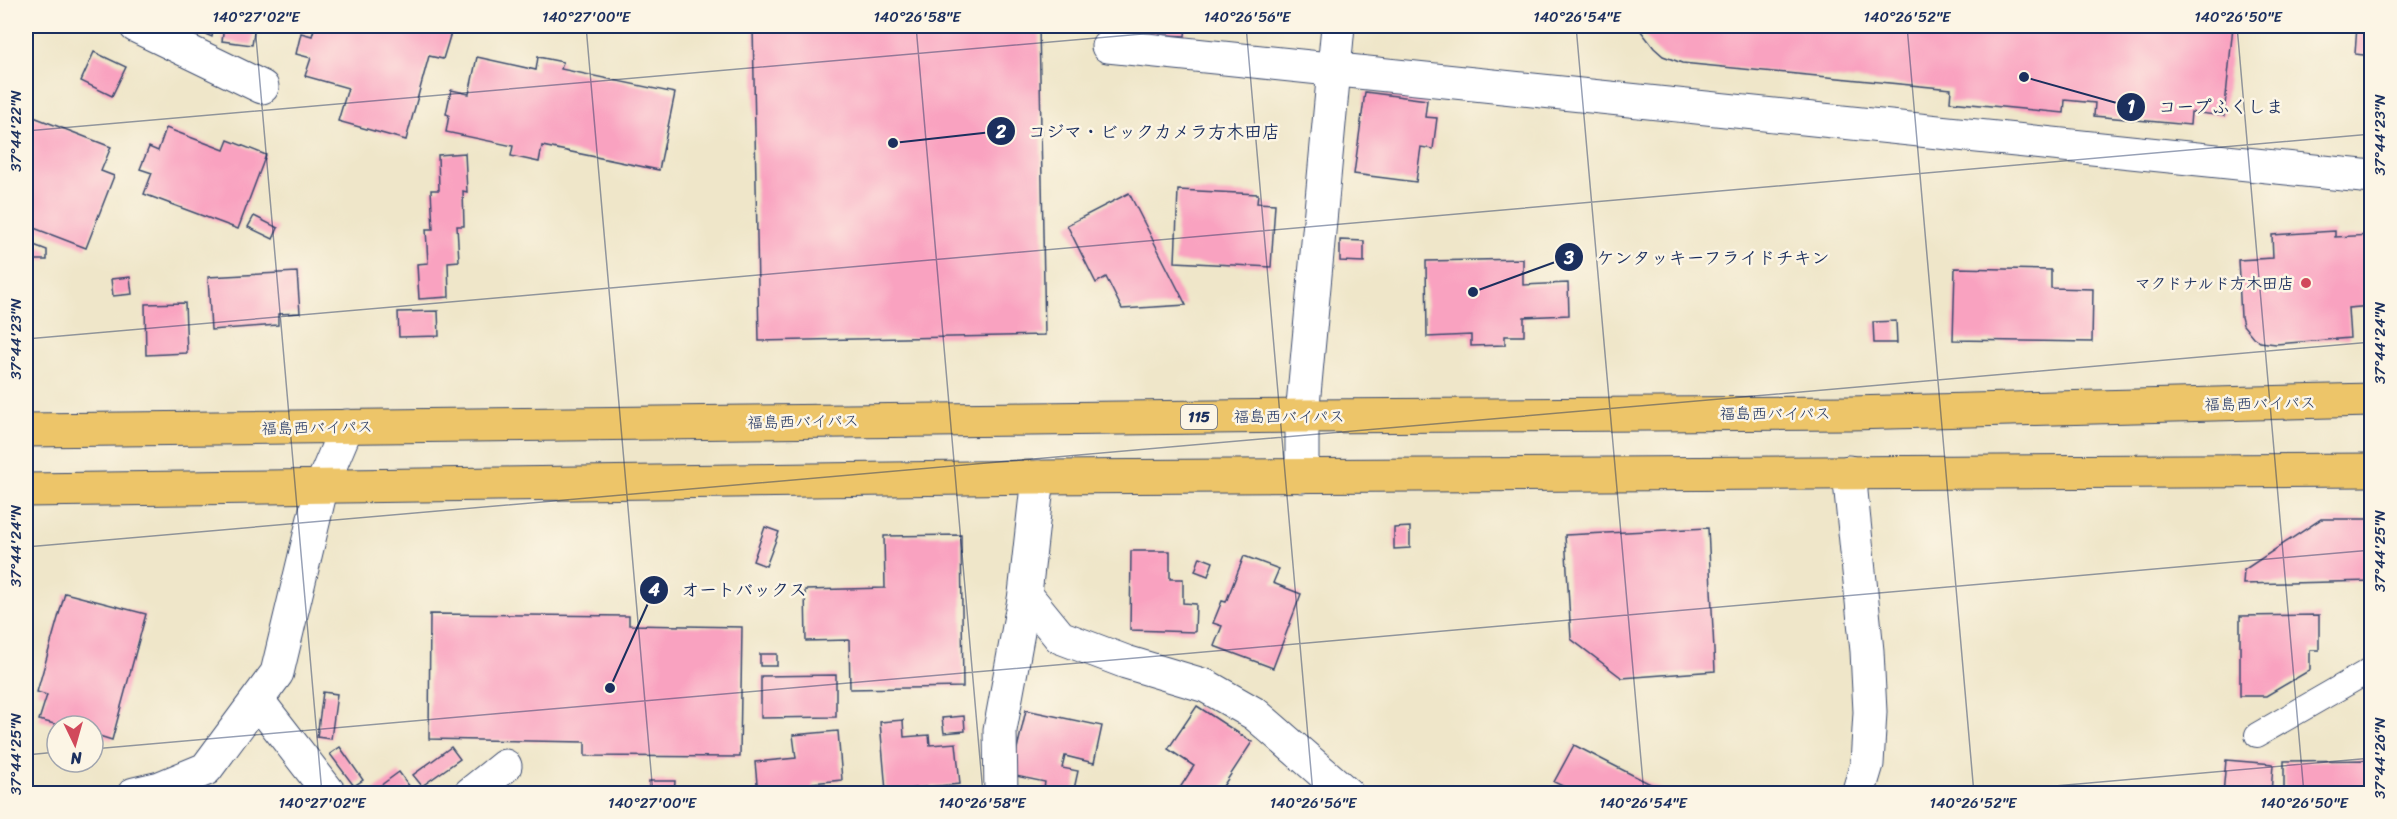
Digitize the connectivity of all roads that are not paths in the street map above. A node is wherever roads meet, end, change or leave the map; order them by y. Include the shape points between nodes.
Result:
1 (136, 26) edge
2 (1338, 26) edge
3 (1108, 46) dead end
4 (1334, 68) junction
5 (262, 87) dead end
6 (2372, 177) edge
7 (2372, 400) edge
8 (1302, 416) junction
9 (346, 426) junction
10 (26, 430) edge
11 (2372, 470) edge
12 (1849, 472) junction
13 (1302, 476) junction
14 (1038, 477) junction
15 (322, 485) junction
16 (26, 490) edge
17 (1025, 594) junction
18 (2372, 669) edge
19 (258, 700) junction
20 (2257, 735) dead end
21 (505, 766) dead end
22 (134, 794) edge
23 (330, 794) edge
24 (470, 794) edge
25 (1000, 794) edge
26 (1347, 794) edge
27 (1858, 794) edge

1 - 5 street
2 - 4 street
3 - 4 street
4 - 6 street
4 - 8 street
7 - 8 highway, 福島西バイパス / 115 via 1851,413
8 - 9 highway, 福島西バイパス / 115
8 - 13 street
9 - 10 highway, 福島西バイパス / 115
9 - 15 street
11 - 12 highway
12 - 13 highway
12 - 27 street via 1870,712 1867,764
13 - 14 highway
14 - 15 highway
14 - 17 street
15 - 16 highway
15 - 19 street via 277,673
17 - 25 street via 1000,730
17 - 26 street via 1060,637 1206,686 1255,714
18 - 20 lane
19 - 22 street via 206,770
19 - 23 street
21 - 24 street

